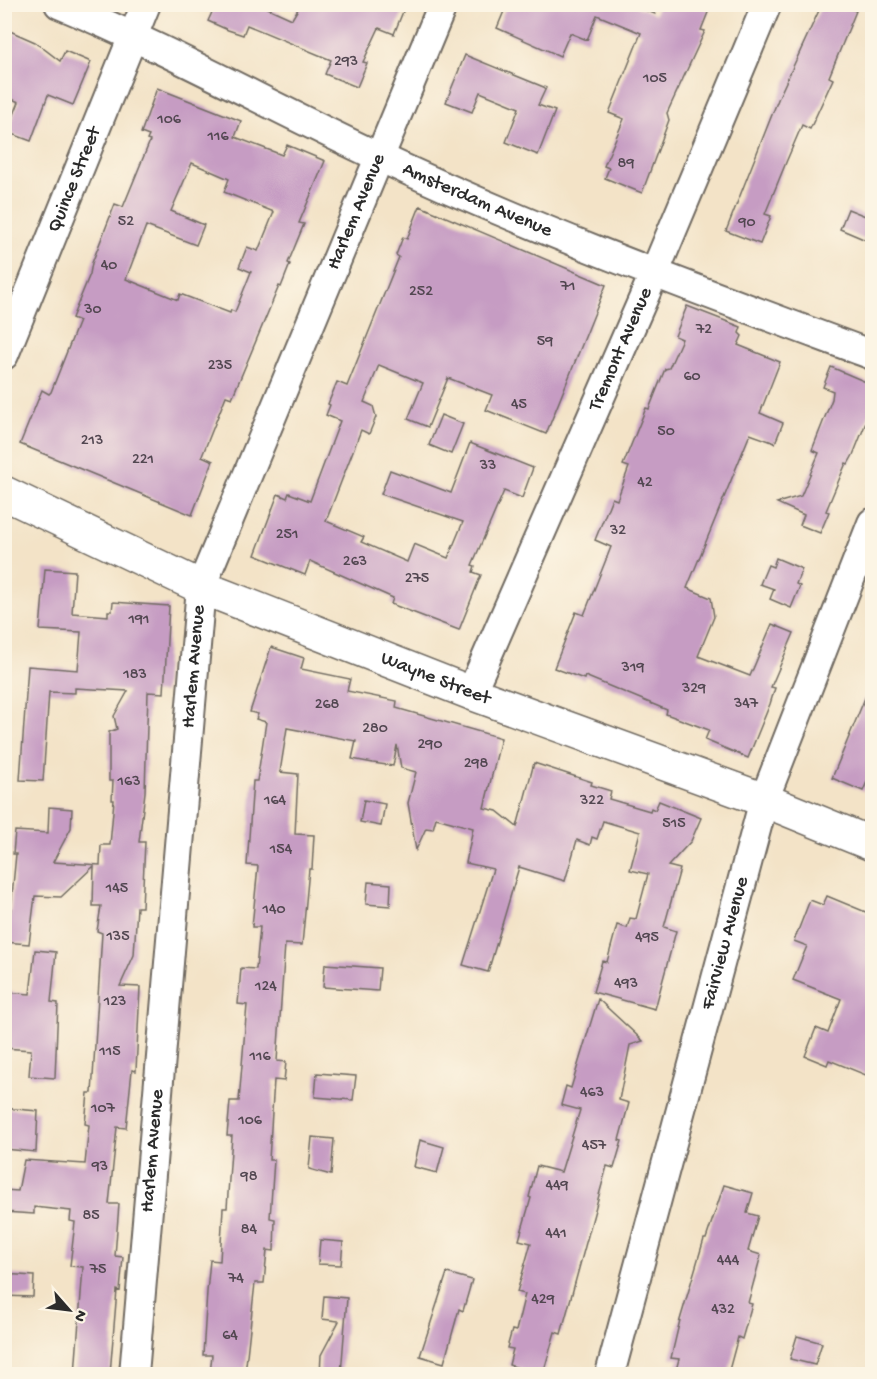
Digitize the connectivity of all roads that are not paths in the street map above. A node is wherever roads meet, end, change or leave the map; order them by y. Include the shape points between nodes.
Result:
1 (59, 4) edge
2 (146, 4) edge
3 (443, 4) edge
4 (766, 4) edge
5 (134, 35) junction
6 (378, 157) junction
7 (654, 274) junction
8 (4, 355) edge
9 (873, 355) edge
10 (4, 493) edge
11 (873, 523) edge
12 (201, 586) junction
13 (471, 693) junction
14 (764, 800) junction
15 (873, 844) edge
16 (134, 1374) edge
17 (609, 1374) edge

1 - 5 street, Amsterdam Avenue
2 - 5 street, Quince Street
3 - 6 street, Harlem Avenue
4 - 7 street, Tremont Avenue
5 - 6 street, Amsterdam Avenue
5 - 8 street, Quince Street
6 - 7 street, Amsterdam Avenue
6 - 12 street, Harlem Avenue
7 - 9 street, Amsterdam Avenue
7 - 13 street, Tremont Avenue
10 - 12 street, Wayne Street
11 - 14 street, Fairview Avenue
12 - 13 street, Wayne Street
12 - 16 street, Harlem Avenue
13 - 14 street, Wayne Street
14 - 15 street, Wayne Street
14 - 17 street, Fairview Avenue

